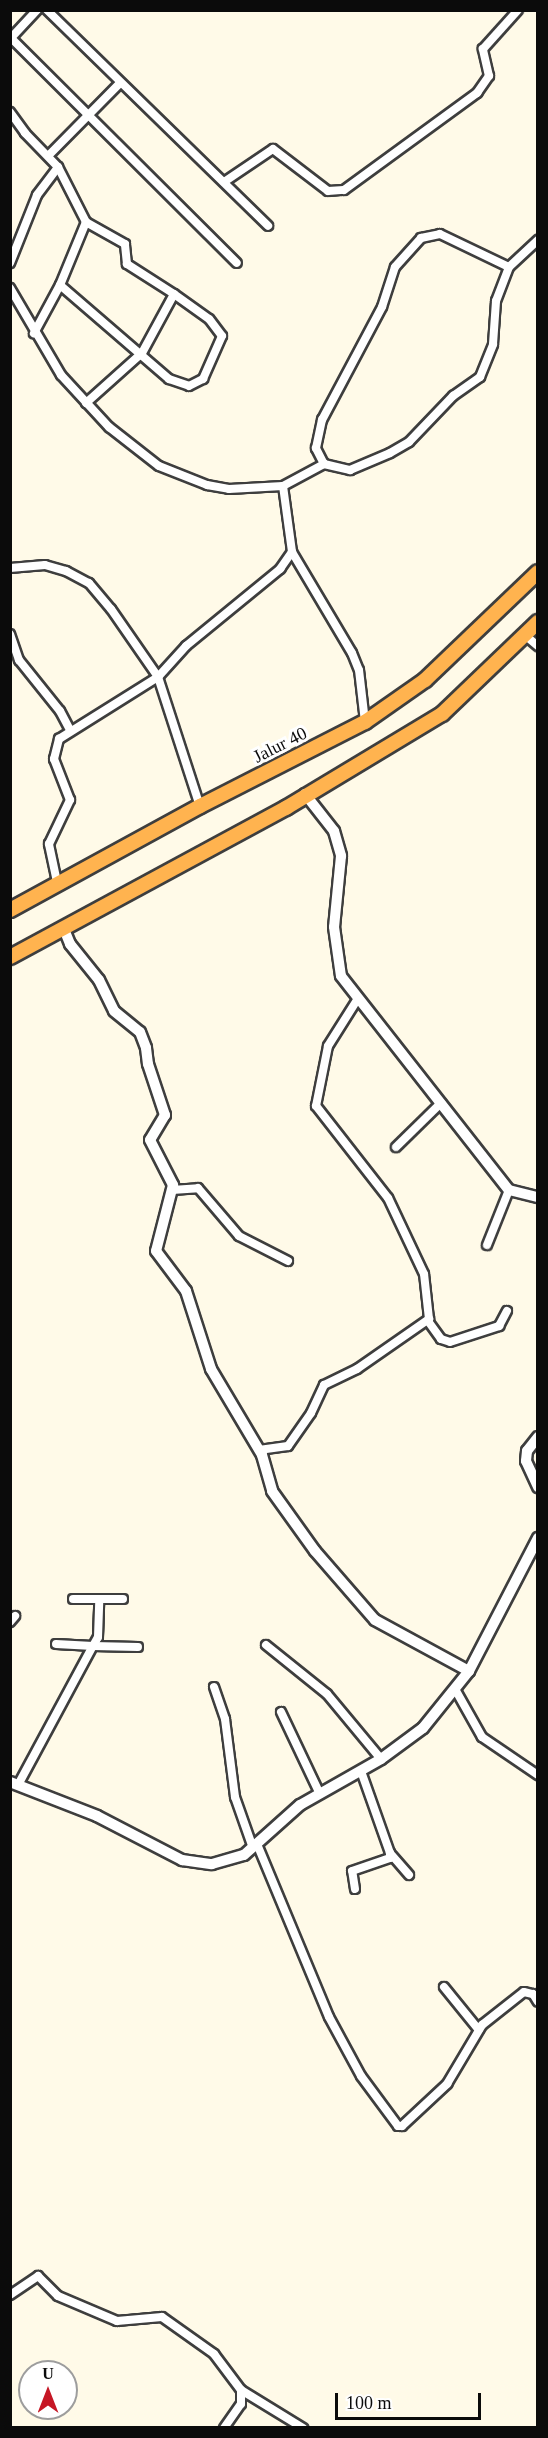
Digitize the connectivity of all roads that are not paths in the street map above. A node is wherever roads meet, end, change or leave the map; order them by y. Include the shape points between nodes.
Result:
1 (37, 10) edge
2 (47, 10) edge
3 (518, 10) edge
4 (11, 38) edge
5 (120, 83) junction
6 (10, 112) edge
7 (91, 114) junction
8 (49, 155) junction
9 (58, 167) junction
10 (224, 182) junction
11 (86, 222) junction
12 (268, 226) dead end
13 (537, 240) edge
14 (237, 262) dead end
15 (10, 263) edge
16 (508, 267) junction
17 (60, 285) junction
18 (10, 288) edge
19 (174, 294) junction
20 (34, 333) junction
21 (141, 353) junction
22 (86, 403) junction
23 (324, 464) junction
24 (283, 486) junction
25 (292, 552) junction
26 (10, 568) edge
27 (537, 572) edge
28 (537, 622) edge
29 (10, 634) edge
30 (526, 636) junction
31 (537, 646) edge
32 (158, 677) junction
33 (365, 722) junction
34 (70, 730) junction
35 (305, 794) junction
36 (200, 806) junction
37 (57, 882) junction
38 (10, 910) edge
39 (64, 929) junction
40 (10, 957) edge
41 (357, 1000) junction
42 (441, 1103) junction
43 (396, 1147) dead end
44 (172, 1190) junction
45 (508, 1190) junction
46 (537, 1197) edge
47 (487, 1245) dead end
48 (288, 1261) dead end
49 (507, 1311) dead end
50 (428, 1321) junction
51 (537, 1437) edge
52 (259, 1450) junction
53 (537, 1487) edge
54 (537, 1538) edge
55 (73, 1599) dead end
56 (99, 1599) junction
57 (123, 1599) dead end
58 (56, 1644) dead end
59 (266, 1645) dead end
60 (93, 1646) junction
61 (138, 1647) dead end
62 (469, 1671) junction
63 (214, 1687) dead end
64 (455, 1689) junction
65 (281, 1712) dead end
66 (381, 1759) junction
67 (361, 1771) junction
68 (537, 1775) edge
69 (14, 1784) edge
70 (320, 1794) junction
71 (255, 1846) junction
72 (390, 1853) junction
73 (409, 1875) dead end
74 (355, 1889) dead end
75 (444, 1988) dead end
76 (537, 2002) edge
77 (479, 2030) junction
78 (10, 2295) edge
79 (241, 2390) junction
80 (224, 2427) edge
81 (303, 2427) edge

1 - 4 street
2 - 5 street
3 - 10 street via 483,49 489,76 477,93 344,190 328,191 273,149
4 - 7 street
5 - 7 street
5 - 10 street
6 - 8 street
7 - 8 street
7 - 14 street
8 - 9 street
9 - 11 street
9 - 15 street via 37,195
10 - 12 street
11 - 17 street
11 - 19 street via 125,244 127,264
13 - 16 street
16 - 23 street via 496,301 493,344 480,377 453,396 409,442 390,453 350,470
16 - 23 street via 440,234 421,238 395,267 382,308 322,420 316,448
17 - 20 street
17 - 21 street
18 - 20 street
19 - 21 street
19 - 21 street via 209,319 222,336 203,379 181,385
20 - 22 street via 48,357
21 - 22 street
22 - 24 street via 159,466 188,479 229,489
23 - 24 street
24 - 25 street
25 - 32 street via 280,569 186,646
25 - 33 street via 352,652 359,670
26 - 32 street via 45,565 89,583
27 - 33 highway, Jalur 40 via 425,680
28 - 30 highway
29 - 34 street via 19,660 60,711
30 - 31 street
30 - 35 highway via 442,714
32 - 34 street
32 - 36 street
33 - 36 highway, Jalur 40
34 - 37 street via 59,739 53,754 70,798 49,844
35 - 39 highway
35 - 41 street via 334,831 341,856 335,950 341,976
36 - 37 highway, Jalur 40
37 - 38 highway, Jalur 40
39 - 40 highway
39 - 44 street via 70,944 99,980 114,1011 140,1032 165,1115 150,1140 170,1175
41 - 42 street via 416,1067
41 - 50 street via 328,1046 316,1106 388,1198 424,1274
42 - 43 street
42 - 45 street
44 - 48 street via 198,1188 239,1236
44 - 52 street via 157,1253 181,1280 211,1369
45 - 46 street
45 - 47 street
49 - 50 street via 499,1326 450,1342 441,1339
50 - 52 street via 357,1369 324,1385 312,1413 288,1446
51 - 53 street via 527,1451 526,1461
52 - 62 street via 272,1491 315,1551 369,1614 384,1627
54 - 62 street
55 - 56 street
56 - 57 street
56 - 60 street via 98,1637
58 - 60 street
59 - 66 street via 327,1694
60 - 61 street
60 - 69 street
62 - 64 street
63 - 71 street via 225,1719 235,1797
64 - 66 street via 423,1728
64 - 68 street via 482,1737
65 - 70 street
66 - 67 street
67 - 70 street
67 - 72 street
69 - 71 street via 97,1816 193,1863 223,1862 244,1856
70 - 71 street via 300,1805
71 - 77 street via 328,2017 361,2076 398,2126 447,2084
72 - 73 street
72 - 74 street via 390,1858 352,1871
75 - 77 street
76 - 77 street via 533,1994 524,1992
78 - 79 street via 38,2276 58,2296 120,2322 158,2316 214,2354
79 - 80 street via 241,2404
79 - 81 street

